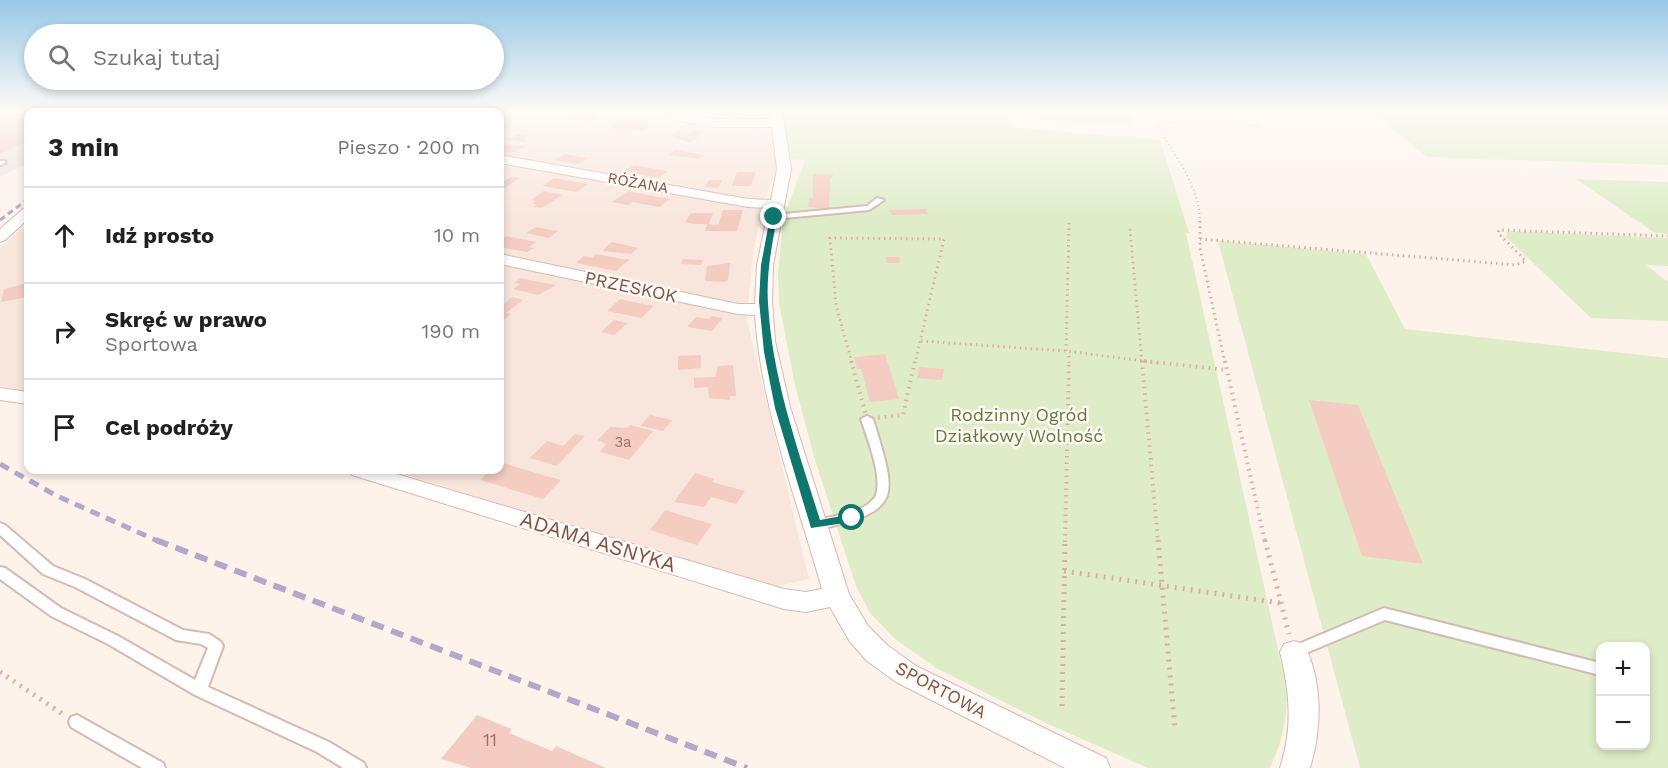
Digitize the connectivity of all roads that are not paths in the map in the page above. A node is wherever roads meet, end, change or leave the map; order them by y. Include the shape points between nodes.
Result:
1 (781, 147) edge
2 (504, 160) edge
3 (880, 200) dead end
4 (775, 210) junction
5 (24, 216) edge
6 (0, 237) edge
7 (504, 260) edge
8 (764, 310) junction
9 (0, 394) edge
10 (24, 397) edge
11 (867, 419) road end
12 (373, 474) edge
13 (815, 525) junction
14 (0, 528) edge
15 (0, 572) edge
16 (837, 596) junction
17 (1294, 652) joint
18 (1596, 668) edge
19 (200, 690) junction
20 (77, 722) road end
21 (157, 768) edge
22 (358, 768) edge
23 (1095, 768) edge
24 (1295, 768) edge

1 - 4 street, SPORTOWA via 784,170
2 - 4 street, RÓŻANA
3 - 4 lane via 869,208
4 - 8 street, SPORTOWA via 765,265
5 - 6 street
7 - 8 street, PRZESKOK via 738,309
8 - 13 street, SPORTOWA via 780,408
9 - 10 street
11 - 13 lane via 883,477 882,496 865,514
12 - 16 street, ADAMA ASNYKA via 784,599 806,602
13 - 16 street, SPORTOWA
14 - 19 lane via 48,570 181,636 204,638 216,646
15 - 19 lane via 56,612
16 - 23 street, SPORTOWA via 859,634 906,675
17 - 18 lane via 1384,614
17 - 24 street via 1307,710
19 - 22 lane via 323,747
20 - 21 lane

